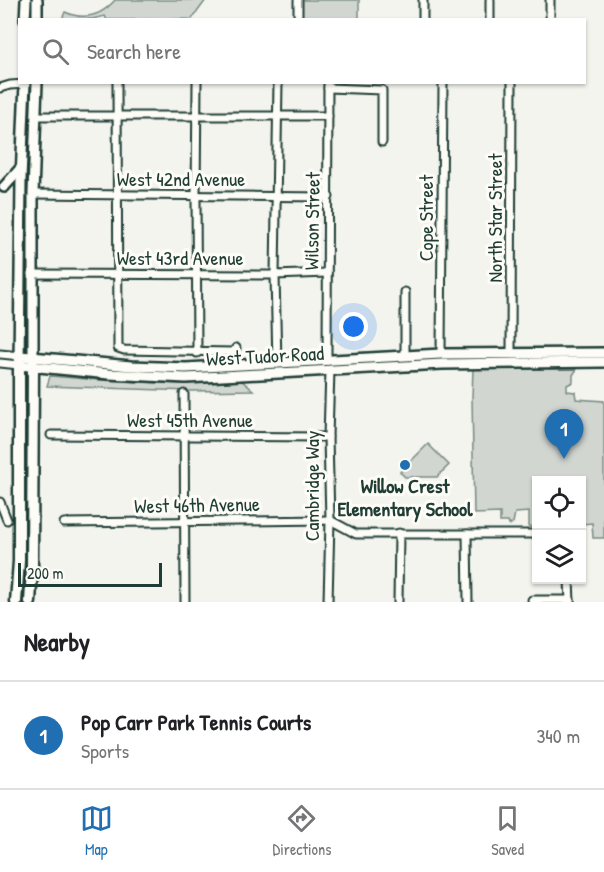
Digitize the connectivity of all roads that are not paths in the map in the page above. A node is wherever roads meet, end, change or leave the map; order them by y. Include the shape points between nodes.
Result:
1 (26, 0) edge
2 (37, 0) edge
3 (298, 0) edge
4 (423, 0) edge
5 (490, 0) edge
6 (550, 0) edge
7 (26, 18) edge
8 (37, 18) edge
9 (298, 18) edge
10 (423, 18) edge
11 (490, 18) edge
12 (550, 18) edge
13 (18, 84) edge
14 (25, 84) edge
15 (37, 84) edge
16 (117, 84) edge
17 (197, 84) edge
18 (278, 84) edge
19 (443, 84) edge
20 (512, 84) edge
21 (328, 85) edge
22 (0, 88) edge
23 (36, 116) junction
24 (117, 116) junction
25 (197, 116) junction
26 (277, 116) junction
27 (328, 116) junction
28 (382, 142) dead end
29 (21, 166) junction
30 (2, 190) edge
31 (33, 194) junction
32 (116, 195) junction
33 (196, 196) junction
34 (277, 196) junction
35 (20, 197) junction
36 (329, 197) junction
37 (327, 273) junction
38 (33, 274) junction
39 (117, 274) junction
40 (196, 275) junction
41 (275, 275) junction
42 (405, 292) dead end
43 (236, 348) dead end
44 (197, 353) junction
45 (511, 353) junction
46 (604, 353) edge
47 (0, 354) edge
48 (441, 354) junction
49 (405, 356) junction
50 (19, 361) junction
51 (33, 362) junction
52 (604, 362) edge
53 (0, 363) edge
54 (328, 365) junction
55 (278, 369) junction
56 (184, 394) dead end
57 (51, 435) dead end
58 (184, 437) junction
59 (328, 437) junction
60 (0, 502) edge
61 (7, 520) dead end
62 (330, 520) junction
63 (185, 522) junction
64 (64, 523) dead end
65 (399, 533) junction
66 (467, 534) junction
67 (532, 534) edge
68 (569, 584) edge
69 (532, 600) dead end
70 (570, 601) edge
71 (16, 602) edge
72 (30, 602) edge
73 (185, 602) edge
74 (328, 602) edge
75 (398, 602) edge
76 (468, 602) edge

1 - 7 main road
2 - 8 main road
3 - 9 street
4 - 10 street
5 - 11 street
6 - 12 street
13 - 22 street
14 - 29 main road
15 - 23 main road
16 - 24 street
17 - 25 street
18 - 26 street
19 - 48 street, Cope Street
20 - 45 street, North Star Street
21 - 27 street, Wilson Street
21 - 28 street via 382,90
23 - 24 street
23 - 31 main road
24 - 25 street
24 - 32 street
25 - 26 street
25 - 33 street
26 - 27 street
26 - 34 street
27 - 36 street, Wilson Street
29 - 30 main road
29 - 35 main road
30 - 35 main road via 10,186
31 - 32 street, West 42nd Avenue
31 - 38 main road
32 - 33 street, West 42nd Avenue
32 - 39 street
33 - 34 street, West 42nd Avenue
33 - 40 street
34 - 36 street, West 42nd Avenue
34 - 41 street
35 - 50 main road
36 - 37 street, Wilson Street
37 - 41 street, West 43rd Avenue
37 - 54 street, Wilson Street
38 - 39 street, West 43rd Avenue
38 - 51 main road
39 - 40 street, West 43rd Avenue
39 - 44 street via 118,348
40 - 41 street, West 43rd Avenue
40 - 44 street
41 - 55 street
42 - 49 street
43 - 44 street via 233,352
45 - 46 main road
45 - 48 main road
47 - 50 street, West Tudor Road
48 - 49 main road
49 - 54 main road via 378,358 367,364
50 - 51 main road, West Tudor Road
50 - 53 street, West Tudor Road
50 - 71 highway
51 - 55 main road, West Tudor Road via 161,378 204,378
51 - 72 highway
52 - 54 main road, West Tudor Road
54 - 55 main road, West Tudor Road
54 - 59 street, Cambridge Way
56 - 58 street
57 - 58 street, West 45th Avenue
58 - 59 street, West 45th Avenue
58 - 63 street
59 - 62 street, Cambridge Way
60 - 61 street
62 - 63 street, West 46th Avenue
62 - 65 street via 356,534
62 - 74 street, Cambridge Way
63 - 64 street, West 46th Avenue
63 - 73 street
65 - 66 street
65 - 75 street
66 - 67 street
66 - 76 street
68 - 70 street
69 - 70 street

